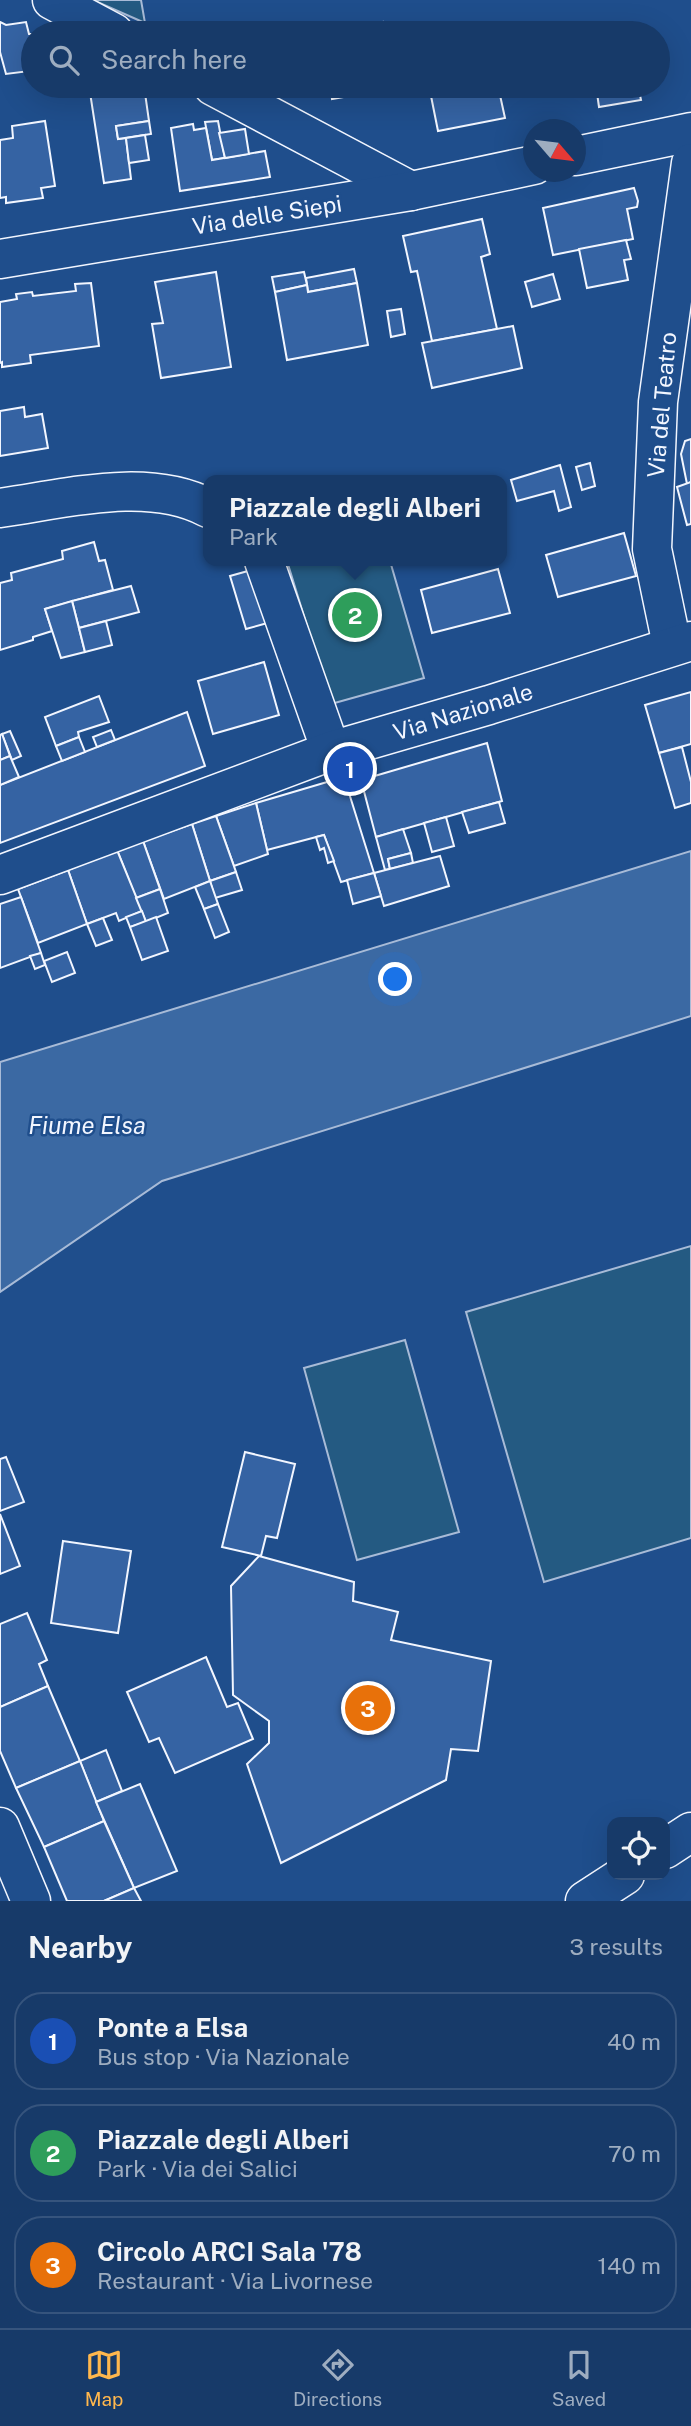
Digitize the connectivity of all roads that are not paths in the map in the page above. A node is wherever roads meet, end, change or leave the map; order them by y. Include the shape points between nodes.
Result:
1 (52, 0) edge
2 (91, 21) edge
3 (236, 98) edge
4 (691, 132) edge
5 (586, 154) edge
6 (691, 163) edge
7 (523, 167) edge
8 (411, 191) junction
9 (0, 259) edge
10 (203, 506) edge
11 (0, 508) edge
12 (266, 566) edge
13 (682, 643) edge
14 (331, 751) junction
15 (0, 875) edge
16 (0, 1827) edge
17 (691, 1832) edge
18 (670, 1846) edge
19 (617, 1880) edge
20 (31, 1901) edge
21 (585, 1901) edge

1 - 2 street
3 - 8 street
4 - 5 street
6 - 13 street, Via del Teatro via 658,402 652,549
7 - 8 street, Via delle Siepi
8 - 9 street, Via delle Siepi
10 - 11 street via 190,499 130,490
12 - 14 street
13 - 14 street, Via Nazionale
14 - 15 street, Via Nazionale
16 - 20 street
17 - 18 street
19 - 21 street

